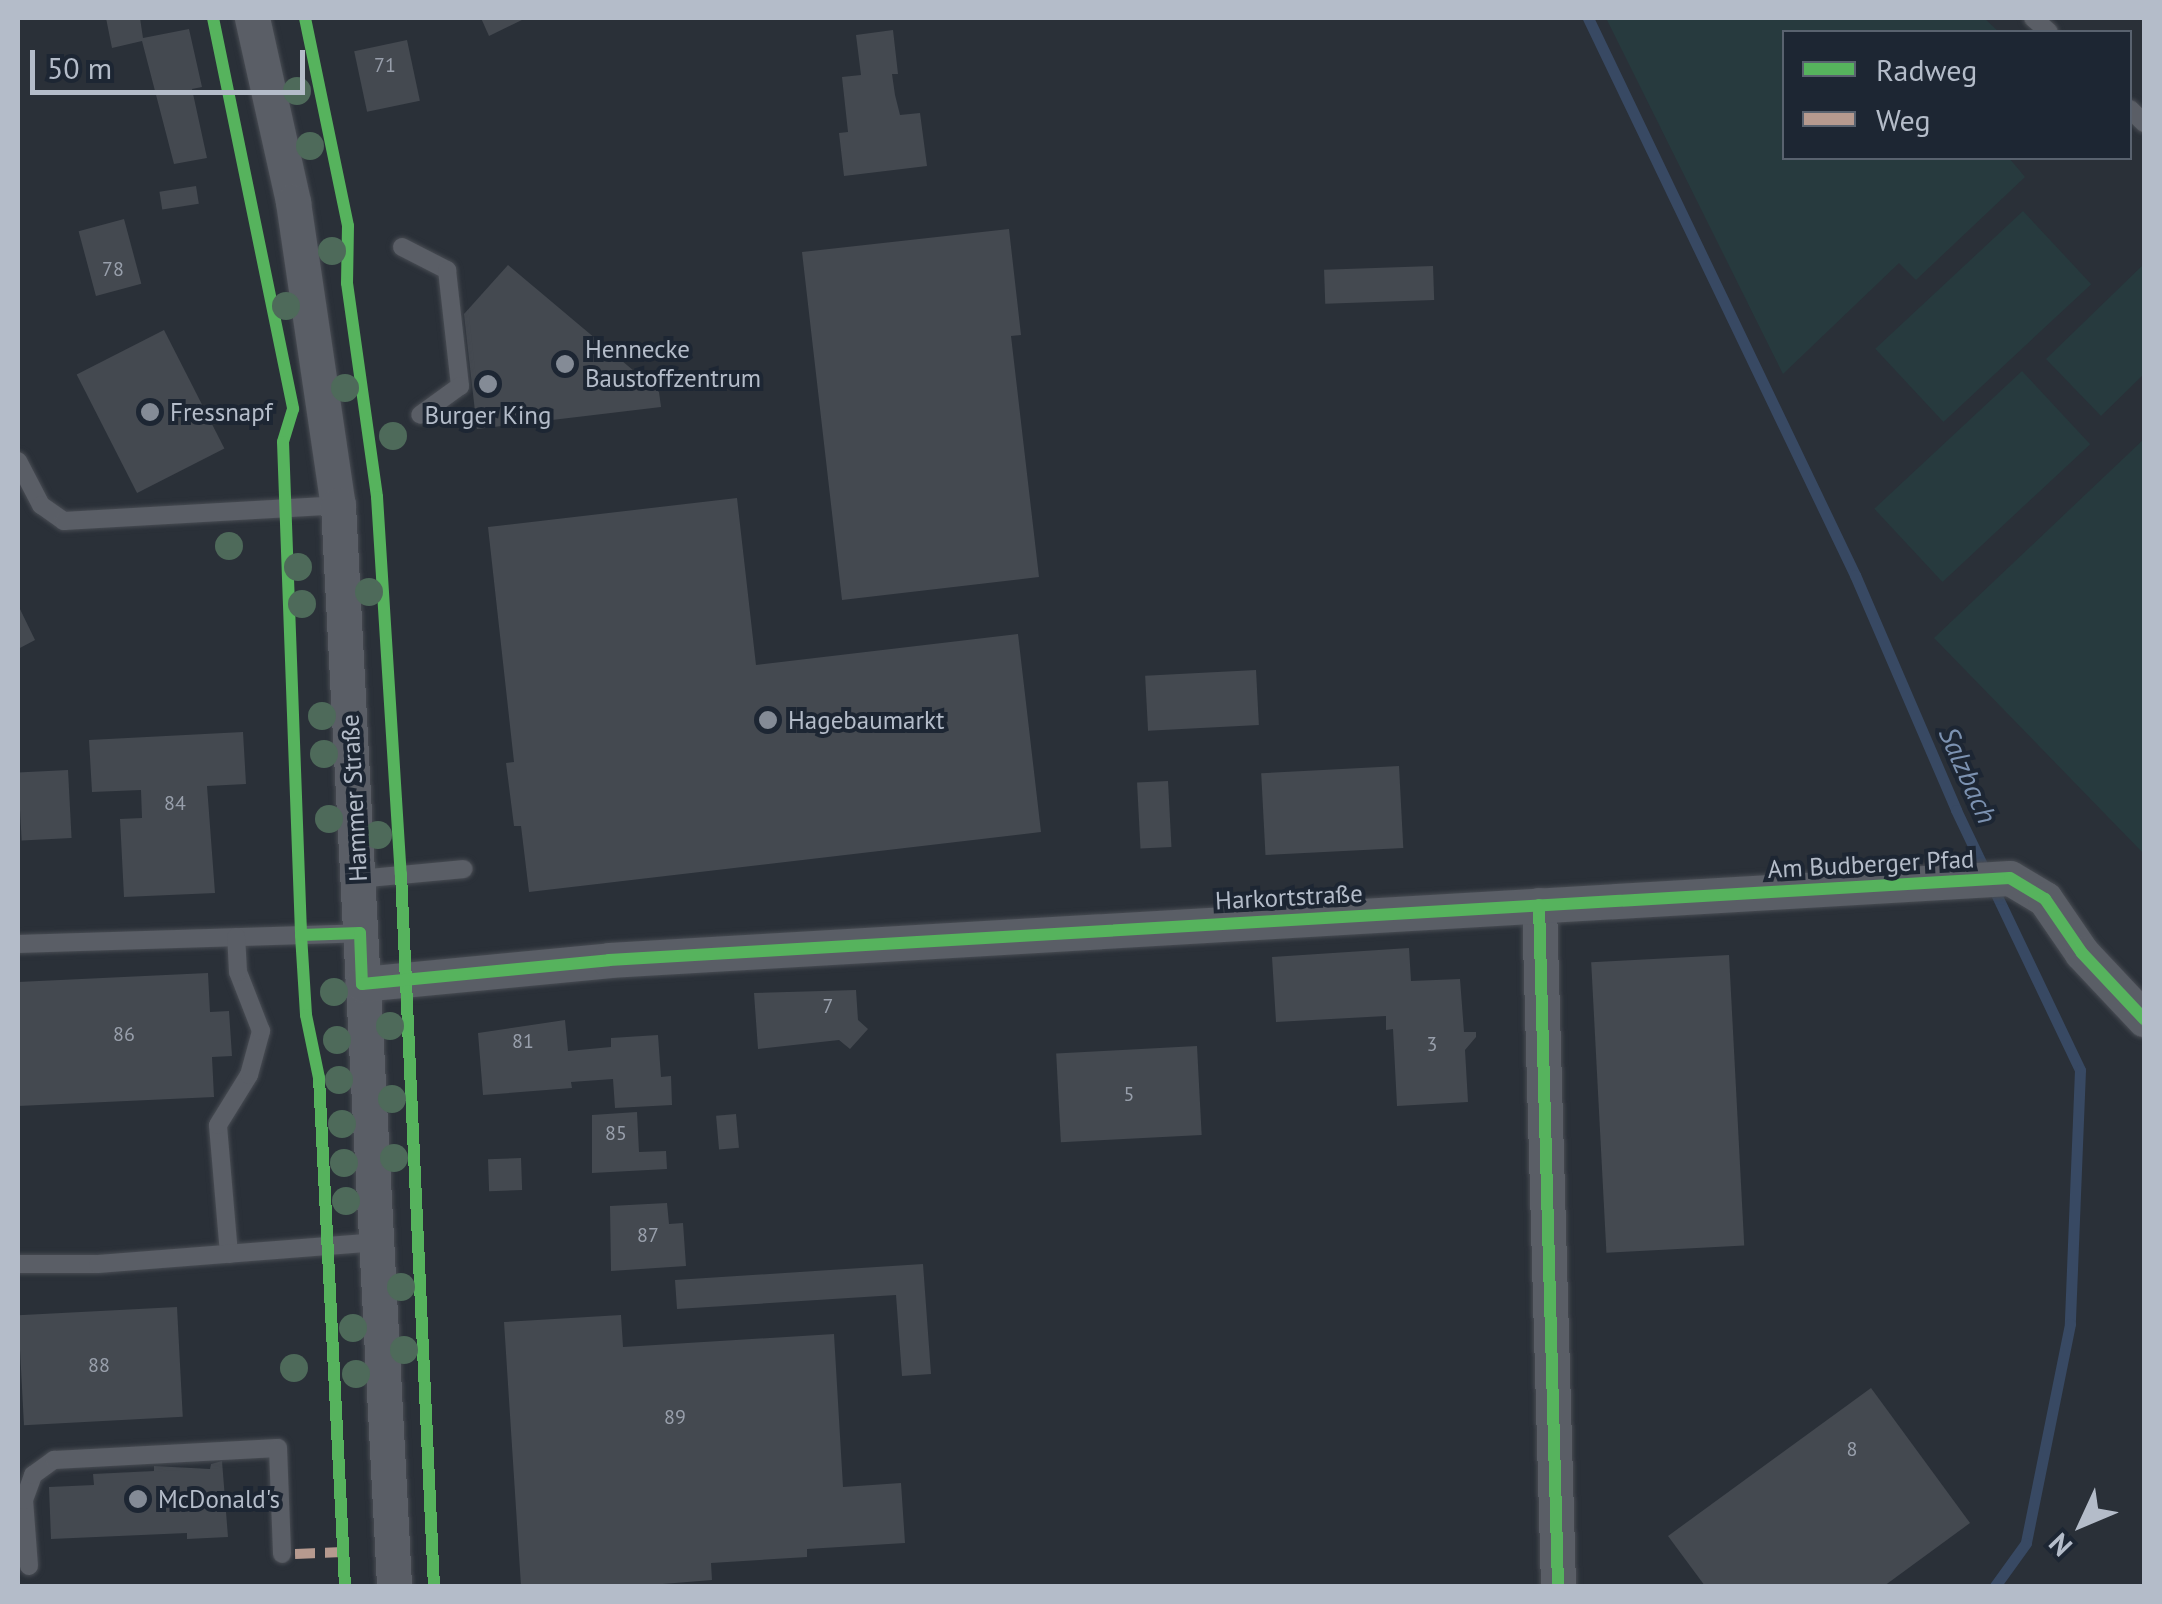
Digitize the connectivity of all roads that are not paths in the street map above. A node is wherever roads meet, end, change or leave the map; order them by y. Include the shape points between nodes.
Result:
1 (252, 18) edge
2 (402, 246) dead end
3 (420, 414) dead end
4 (19, 467) edge
5 (338, 505) junction
6 (464, 869) dead end
7 (358, 879) junction
8 (1539, 905) junction
9 (360, 933) junction
10 (236, 937) junction
11 (18, 944) edge
12 (362, 984) junction
13 (2144, 1019) edge
14 (375, 1242) junction
15 (229, 1254) junction
16 (18, 1264) edge
17 (282, 1554) dead end
18 (29, 1566) dead end
19 (394, 1586) edge
20 (1558, 1586) edge

1 - 5 street, Hammer Straße via 293,202
2 - 3 lane via 446,270 460,386
4 - 5 lane via 40,504 64,521
5 - 7 street, Hammer Straße
6 - 7 lane
7 - 9 street, Hammer Straße
8 - 12 street, Harkortstraße via 609,960
8 - 13 street, Am Budberger Pfad via 2010,878 2045,900 2082,954
8 - 20 street
9 - 10 lane
9 - 12 street, Hammer Straße
10 - 11 lane
10 - 15 lane via 238,972 261,1031 248,1076 218,1125
12 - 14 street, Hammer Straße
14 - 15 lane
14 - 19 street, Hammer Straße
15 - 16 lane
17 - 18 lane via 278,1448 54,1460 33,1474 24,1500

